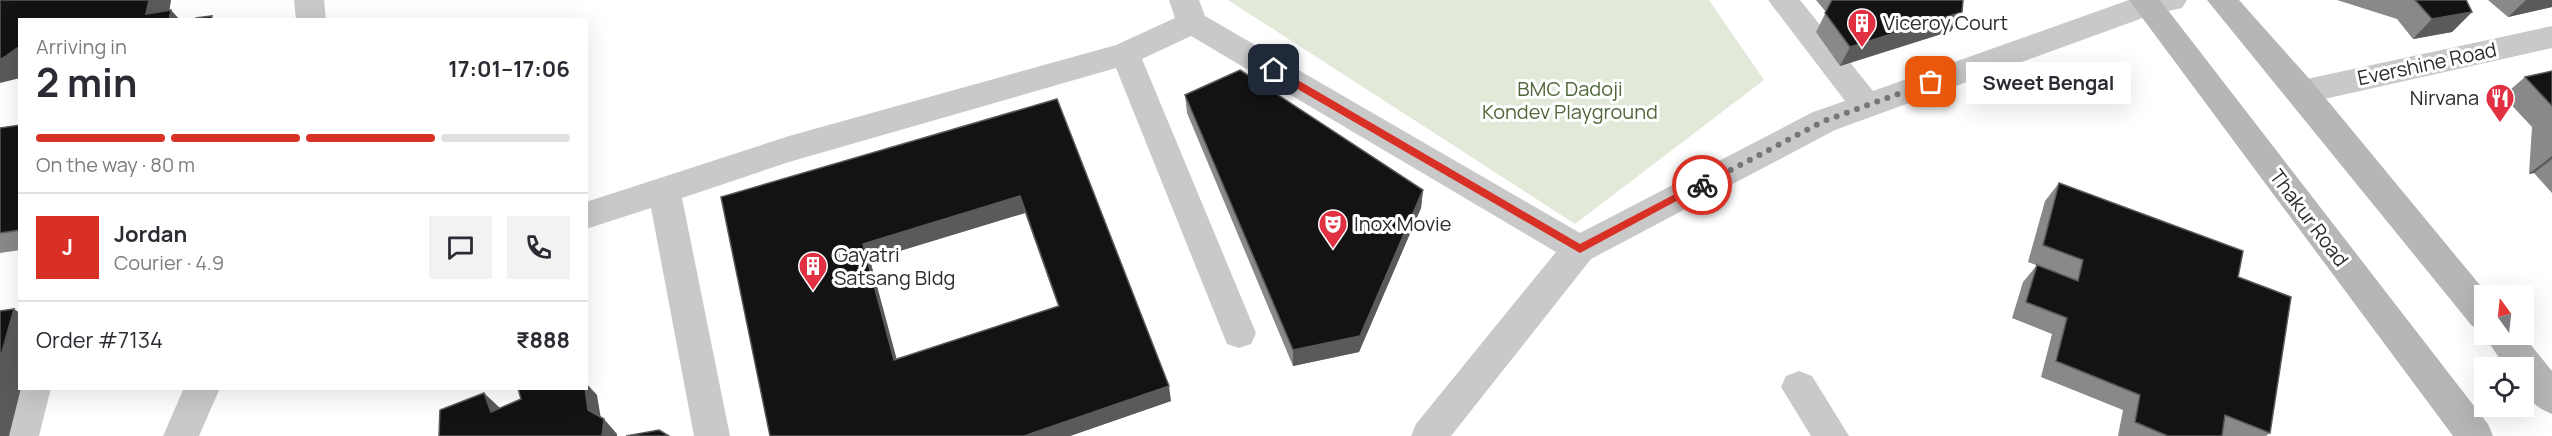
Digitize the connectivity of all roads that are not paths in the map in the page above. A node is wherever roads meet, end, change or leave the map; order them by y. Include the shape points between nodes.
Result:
1 (309, 0) edge
2 (1783, 0) edge
3 (2222, 0) edge
4 (2154, 2) edge
5 (1188, 11) edge
6 (311, 18) edge
7 (2552, 37) edge
8 (1125, 54) junction
9 (2302, 92) junction
10 (1866, 106) junction
11 (664, 191) junction
12 (588, 215) edge
13 (1580, 249) junction
14 (2474, 303) edge
15 (1239, 333) dead end
16 (2509, 345) edge
17 (1798, 387) dead end
18 (32, 390) edge
19 (201, 390) edge
20 (2552, 398) edge
21 (21, 436) edge
22 (181, 436) edge
23 (712, 436) edge
24 (1429, 436) edge
25 (1831, 436) edge
26 (2475, 436) edge

1 - 6 street
2 - 10 street
3 - 9 street
4 - 10 street
4 - 26 street, Thakur Road
5 - 8 street
5 - 13 street
7 - 9 street, Evershine Road
8 - 11 street via 789,149
8 - 15 street
9 - 14 street
10 - 13 street via 1824,121
11 - 12 street
11 - 23 street
13 - 24 street
16 - 20 street
17 - 25 street
18 - 21 street
19 - 22 street

